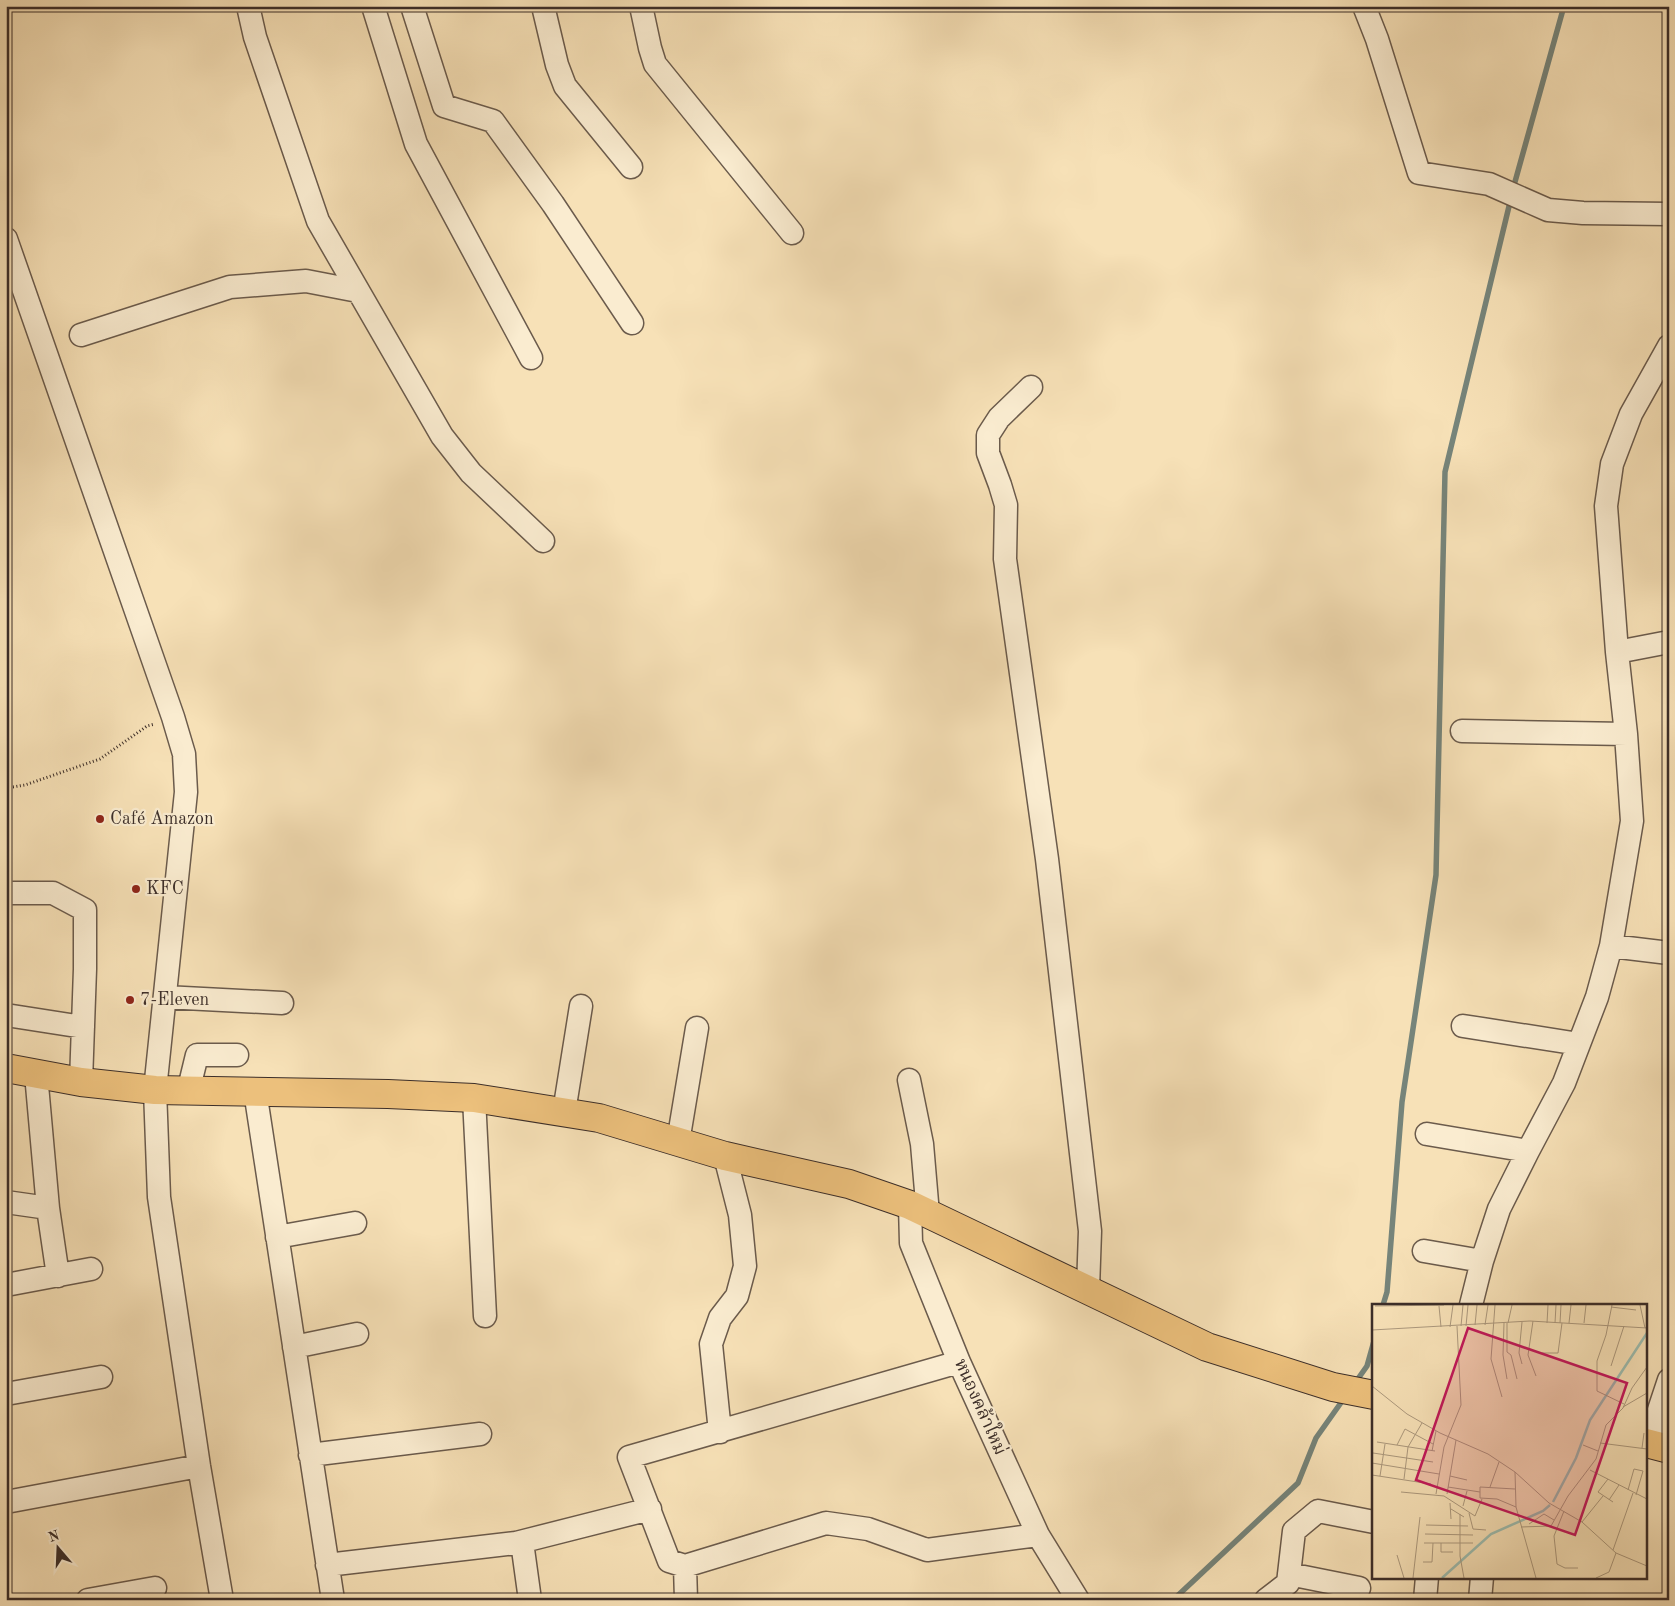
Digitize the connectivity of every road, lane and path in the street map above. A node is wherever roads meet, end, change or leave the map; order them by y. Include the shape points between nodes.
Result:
1 (248, 6) edge
2 (373, 6) edge
3 (412, 6) edge
4 (542, 6) edge
5 (641, 6) edge
6 (1364, 6) edge
7 (630, 167) dead end
8 (1669, 214) edge
9 (792, 233) dead end
10 (6, 239) edge
11 (358, 291) junction
12 (632, 323) dead end
13 (81, 335) dead end
14 (1669, 346) edge
15 (531, 358) dead end
16 (1031, 387) dead end
17 (543, 541) dead end
18 (1669, 642) edge
19 (1617, 652) junction
20 (173, 717) junction
21 (1462, 731) dead end
22 (1626, 734) junction
23 (6, 788) edge
24 (6, 893) edge
25 (1611, 946) junction
26 (1669, 953) edge
27 (165, 997) junction
28 (282, 1003) dead end
29 (581, 1006) dead end
30 (6, 1015) edge
31 (1463, 1026) dead end
32 (83, 1027) junction
33 (697, 1028) dead end
34 (1579, 1044) junction
35 (237, 1055) dead end
36 (6, 1068) edge
37 (36, 1074) junction
38 (909, 1080) dead end
39 (82, 1082) junction
40 (155, 1090) junction
41 (255, 1091) junction
42 (188, 1092) junction
43 (474, 1098) junction
44 (564, 1112) junction
45 (1427, 1134) dead end
46 (678, 1142) junction
47 (1528, 1151) junction
48 (725, 1156) junction
49 (6, 1202) edge
50 (48, 1208) junction
51 (919, 1209) junction
52 (355, 1222) dead end
53 (277, 1237) junction
54 (1424, 1251) dead end
55 (1482, 1262) junction
56 (91, 1269) dead end
57 (58, 1276) junction
58 (6, 1285) edge
59 (1088, 1289) junction
60 (1471, 1304) edge
61 (485, 1316) dead end
62 (358, 1334) dead end
63 (294, 1347) junction
64 (959, 1362) junction
65 (101, 1377) dead end
66 (1669, 1380) edge
67 (6, 1394) edge
68 (1368, 1394) edge
69 (720, 1432) junction
70 (480, 1434) dead end
71 (1655, 1445) edge
72 (310, 1455) junction
73 (199, 1466) junction
74 (6, 1502) edge
75 (650, 1509) junction
76 (1372, 1522) edge
77 (1038, 1535) junction
78 (522, 1542) junction
79 (327, 1565) junction
80 (685, 1566) junction
81 (1289, 1574) junction
82 (1427, 1578) edge
83 (1482, 1578) edge
84 (155, 1588) dead end
85 (1359, 1588) dead end
86 (95, 1599) edge
87 (222, 1600) edge
88 (333, 1600) edge
89 (530, 1600) edge
90 (686, 1600) edge
91 (1078, 1600) edge
92 (1266, 1600) edge
93 (1425, 1600) edge
94 (1480, 1600) edge

1 - 11 street via 255,37 318,222
2 - 15 street via 416,144
3 - 12 street via 444,106 493,121
4 - 7 street via 565,86
5 - 9 street via 655,64
6 - 8 street via 1378,38 1419,173 1489,184 1548,210
10 - 20 street
11 - 13 street via 306,281 230,287
11 - 17 street via 442,436 471,472
14 - 19 street via 1631,414 1612,464 1606,506
16 - 59 street via 999,418 988,435 988,453 1006,505 1005,559 1047,859 1090,1231
18 - 19 street
19 - 22 street
20 - 23 path via 147,726 100,760 25,785
20 - 27 street via 184,754 186,792
21 - 22 street
22 - 25 street via 1632,821
24 - 32 street via 53,893 85,910
25 - 26 street
25 - 34 street
27 - 28 street
27 - 40 street
29 - 44 street
30 - 32 street
31 - 34 street
32 - 39 street
33 - 46 street
34 - 47 street via 1564,1083
35 - 42 street via 197,1055
36 - 37 main road
37 - 39 main road
37 - 50 street
38 - 51 street, หนองคล้าใหม่ via 922,1144
39 - 40 main road
40 - 42 main road
40 - 73 street via 159,1197
41 - 42 main road
41 - 43 main road
41 - 53 street
43 - 44 main road
43 - 61 street
44 - 46 main road via 599,1118
45 - 47 street
46 - 48 main road
47 - 55 street via 1499,1209
48 - 51 main road via 849,1184
48 - 69 street via 740,1215 745,1266 737,1296 720,1318 711,1344
49 - 50 street
50 - 57 street
51 - 59 main road
51 - 64 street, หนองคล้าใหม่ via 911,1243
52 - 53 street
53 - 63 street
54 - 55 street
55 - 60 street
56 - 57 street
57 - 58 street
59 - 68 main road via 1207,1347 1333,1387
62 - 63 street
63 - 72 street
64 - 69 street
64 - 77 street, หนองคล้าใหม่
65 - 67 street
66 - 71 street
69 - 75 street via 629,1457
70 - 72 street
72 - 79 street
73 - 74 street
73 - 87 street
75 - 78 street
75 - 80 street via 669,1561
76 - 81 street via 1318,1512 1294,1531
77 - 80 street via 927,1550 868,1529 826,1523
77 - 91 street, หนองคล้าใหม่
78 - 79 street
78 - 89 street
79 - 88 street
80 - 90 street
81 - 85 street
81 - 92 street via 1288,1583
82 - 93 street
83 - 94 street
84 - 86 street

